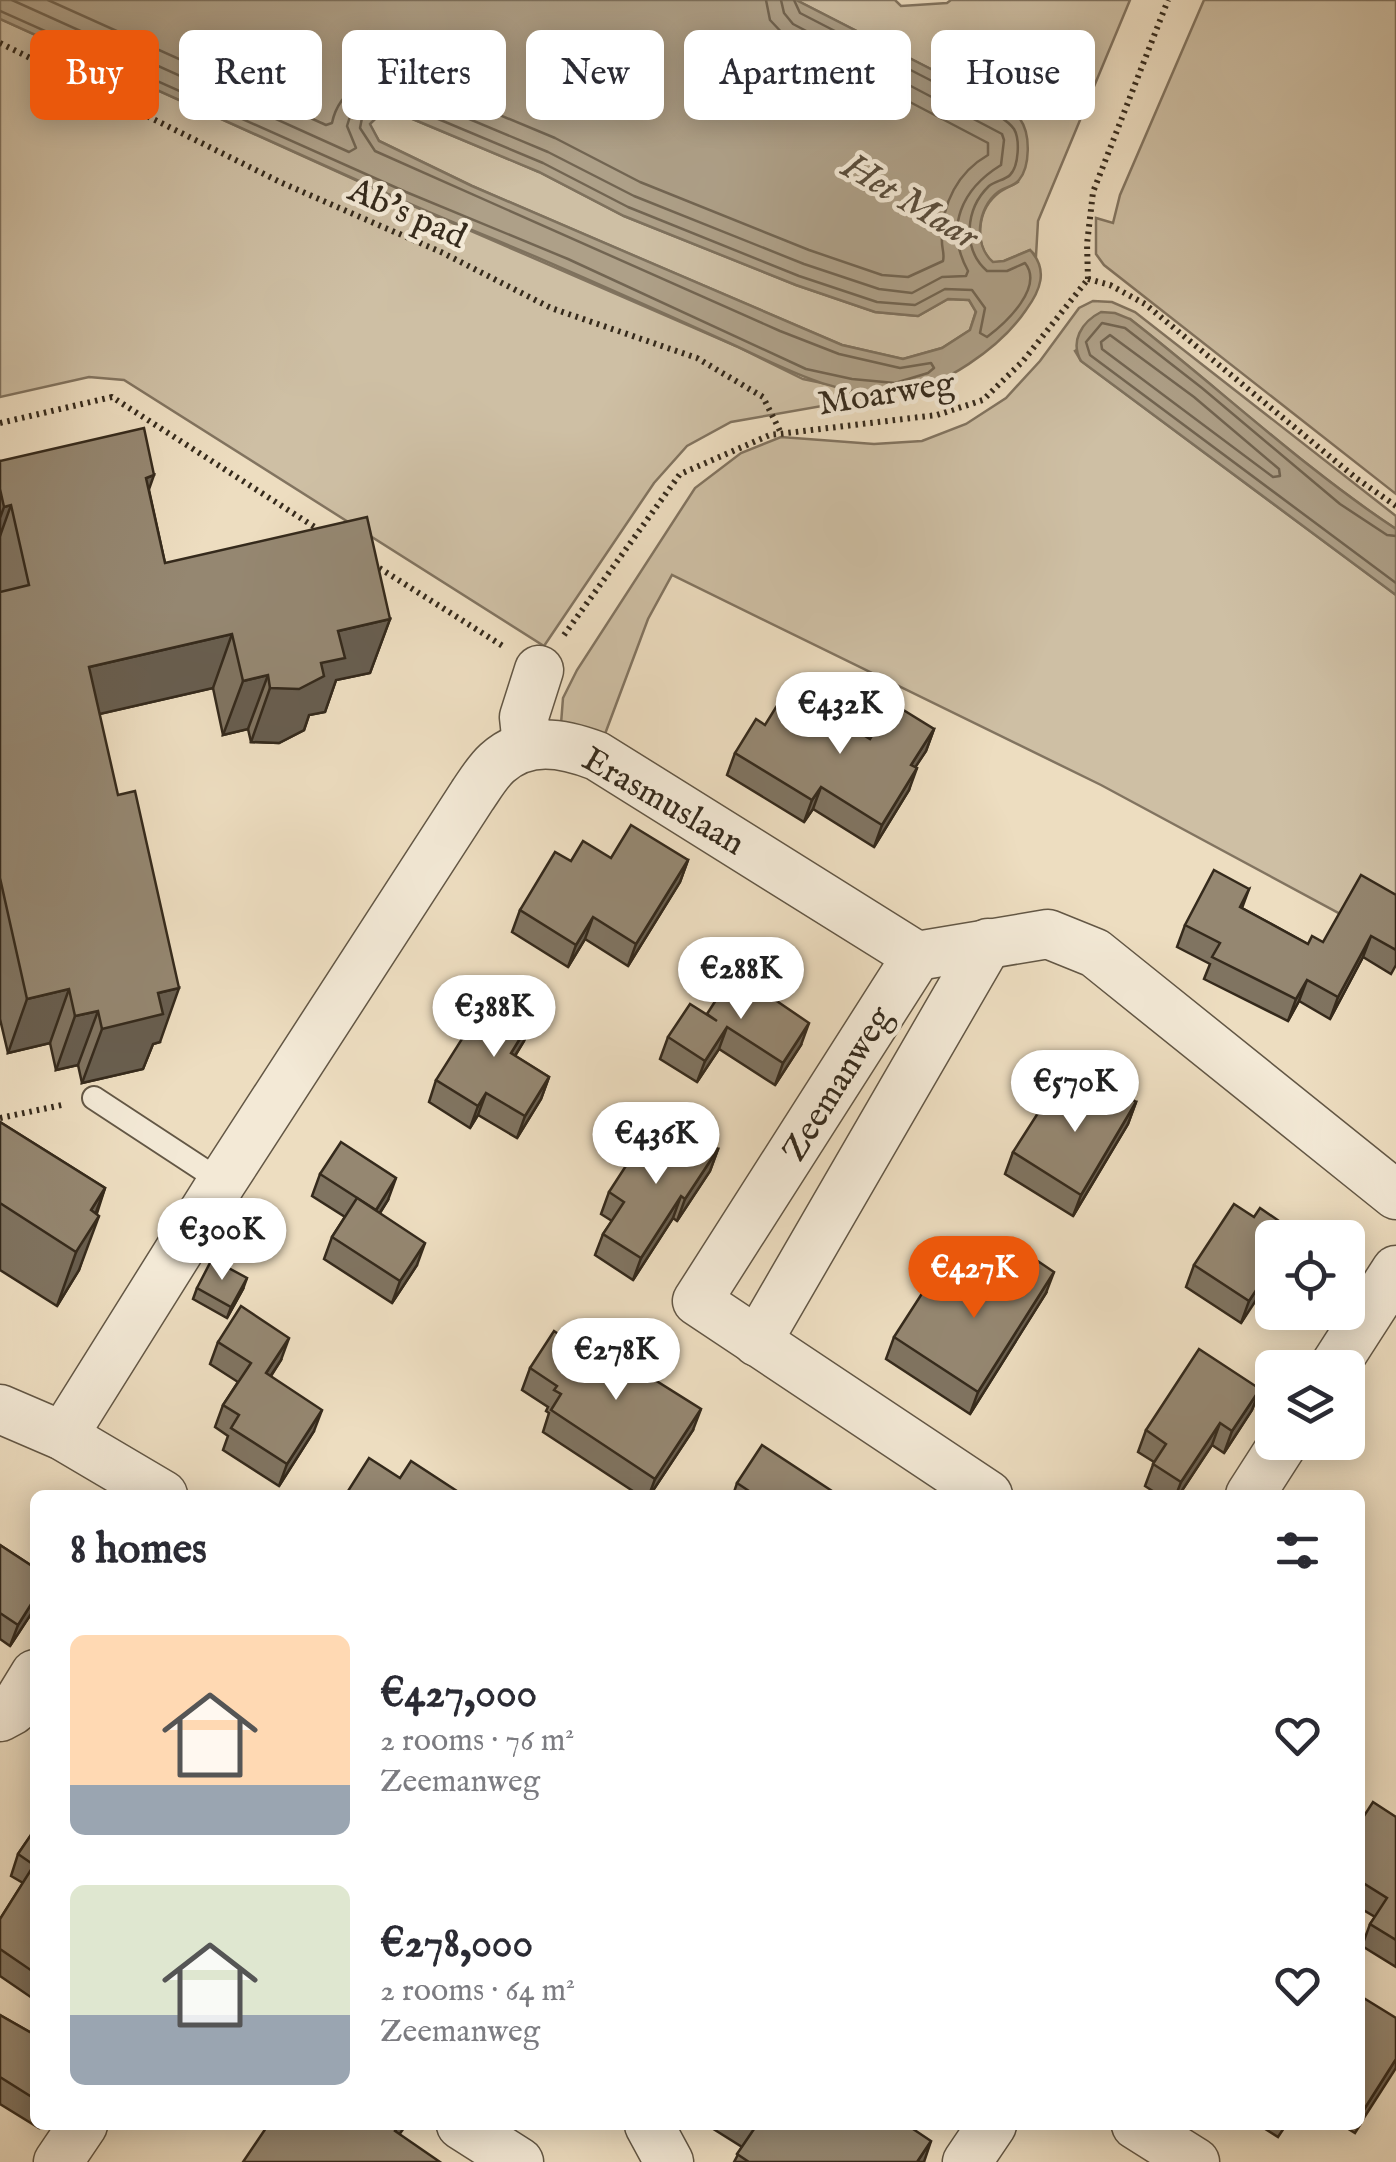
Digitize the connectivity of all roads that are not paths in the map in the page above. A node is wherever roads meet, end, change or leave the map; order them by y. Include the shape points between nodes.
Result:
1 (539, 670) road end
2 (527, 746) junction
3 (988, 944) junction
4 (916, 956) junction
5 (94, 1098) road end
6 (222, 1182) junction
7 (1396, 1195) edge
8 (1396, 1270) edge
9 (756, 1342) junction
10 (1344, 1350) edge
11 (0, 1409) edge
12 (64, 1436) junction
13 (1272, 1460) edge
14 (149, 1490) edge
15 (980, 1490) edge
16 (1253, 1490) edge
17 (79, 2130) edge
18 (469, 2130) edge
19 (652, 2130) edge
20 (989, 2130) edge
21 (1144, 2130) edge
22 (58, 2162) edge
23 (519, 2162) edge
24 (668, 2162) edge
25 (967, 2162) edge
26 (1195, 2162) edge

1 - 2 street via 524,717
2 - 4 street, Erasmuslaan via 567,744 598,756
2 - 6 street via 497,763 472,796
3 - 4 street
3 - 7 street via 1048,934 1095,953
3 - 9 street, Zeemanweg
4 - 9 street, Zeemanweg via 697,1302
5 - 6 lane
6 - 12 street
8 - 10 street
9 - 15 street, Zeemanweg
11 - 12 street
12 - 14 street
13 - 16 street
17 - 22 street
18 - 23 street
19 - 24 street
20 - 25 street
21 - 26 street

